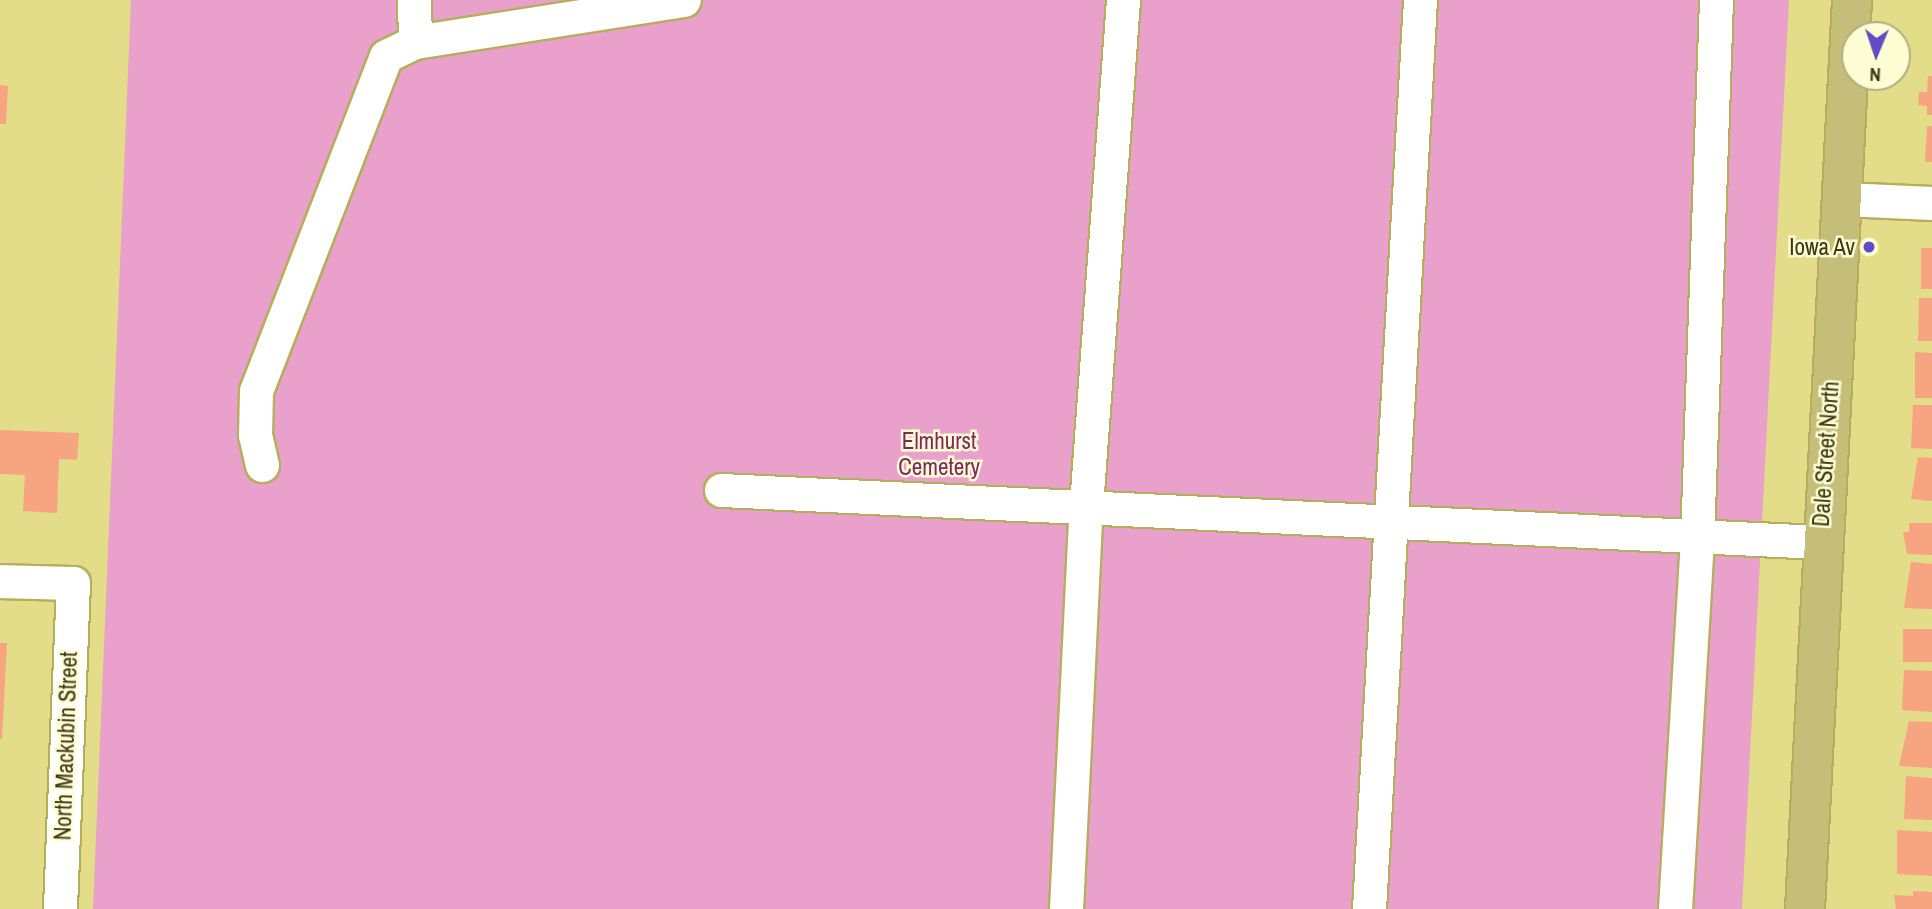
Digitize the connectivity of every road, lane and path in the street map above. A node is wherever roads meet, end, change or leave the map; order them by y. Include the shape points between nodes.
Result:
1 (414, 0) edge
2 (684, 0) edge
3 (1123, 0) edge
4 (1420, 0) edge
5 (1716, 0) edge
6 (1852, 0) edge
7 (415, 42) junction
8 (1843, 199) junction
9 (1932, 203) edge
10 (262, 465) dead end
11 (722, 490) dead end
12 (1086, 506) junction
13 (1394, 521) junction
14 (1697, 539) junction
15 (1821, 542) junction
16 (0, 581) edge
17 (60, 909) edge
18 (1066, 909) edge
19 (1369, 909) edge
20 (1675, 909) edge
21 (1805, 909) edge

1 - 7 street
2 - 7 street
3 - 12 street
4 - 13 street
5 - 14 street
6 - 8 main road, Dale Street North
7 - 10 street via 386,56 273,338 256,391 255,435
8 - 9 street
8 - 15 main road, Dale Street North
11 - 12 street
12 - 13 street
12 - 18 street
13 - 14 street
13 - 19 street
14 - 15 street
14 - 20 street
15 - 21 main road, Dale Street North
16 - 17 street, North Mackubin Street via 73,583

